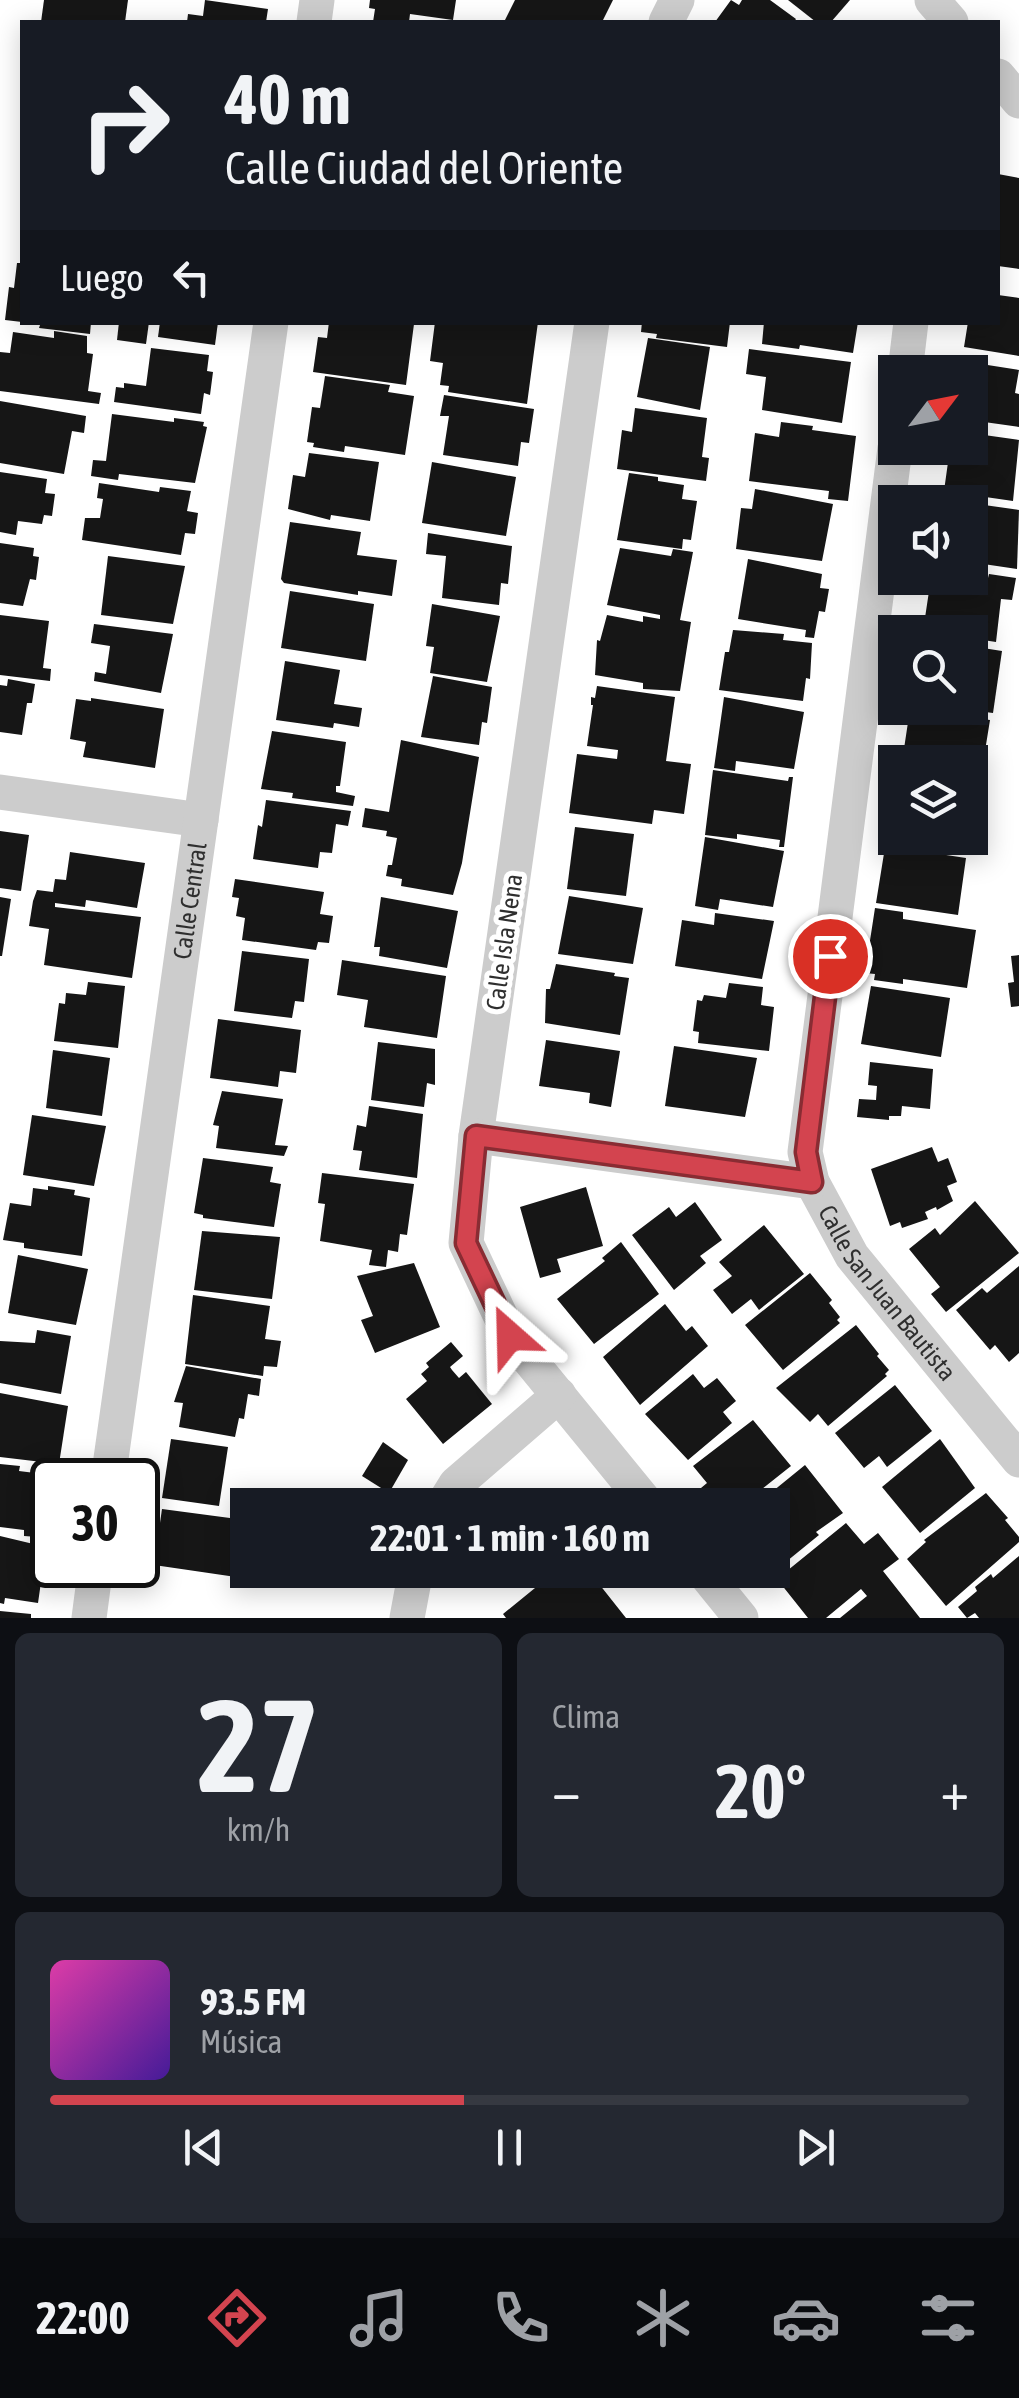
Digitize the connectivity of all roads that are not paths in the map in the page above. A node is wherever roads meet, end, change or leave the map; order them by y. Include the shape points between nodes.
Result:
1 (932, 0) edge
2 (949, 20) edge
3 (272, 325) edge
4 (592, 325) edge
5 (911, 325) edge
6 (906, 355) edge
7 (893, 465) edge
8 (0, 792) edge
9 (201, 820) junction
10 (476, 1136) junction
11 (812, 1182) junction
12 (559, 1396) junction
13 (111, 1458) edge
14 (1019, 1460) edge
15 (454, 1488) edge
16 (634, 1488) edge
17 (93, 1588) edge
18 (413, 1588) edge
19 (717, 1588) edge
20 (88, 1618) edge
21 (407, 1618) edge
22 (741, 1618) edge

1 - 2 street
3 - 9 street, Calle Central
4 - 10 street, Calle Isla Nena
5 - 6 street
7 - 11 street, Calle San Juan Bautista via 806,1152
8 - 9 street
9 - 13 street, Calle Central
10 - 11 street
10 - 12 street, Calle Isla Nena via 466,1243 510,1336
11 - 14 street, Calle San Juan Bautista via 852,1256
12 - 15 street
12 - 16 street, Calle Isla Nena
17 - 20 street
18 - 21 street
19 - 22 street

